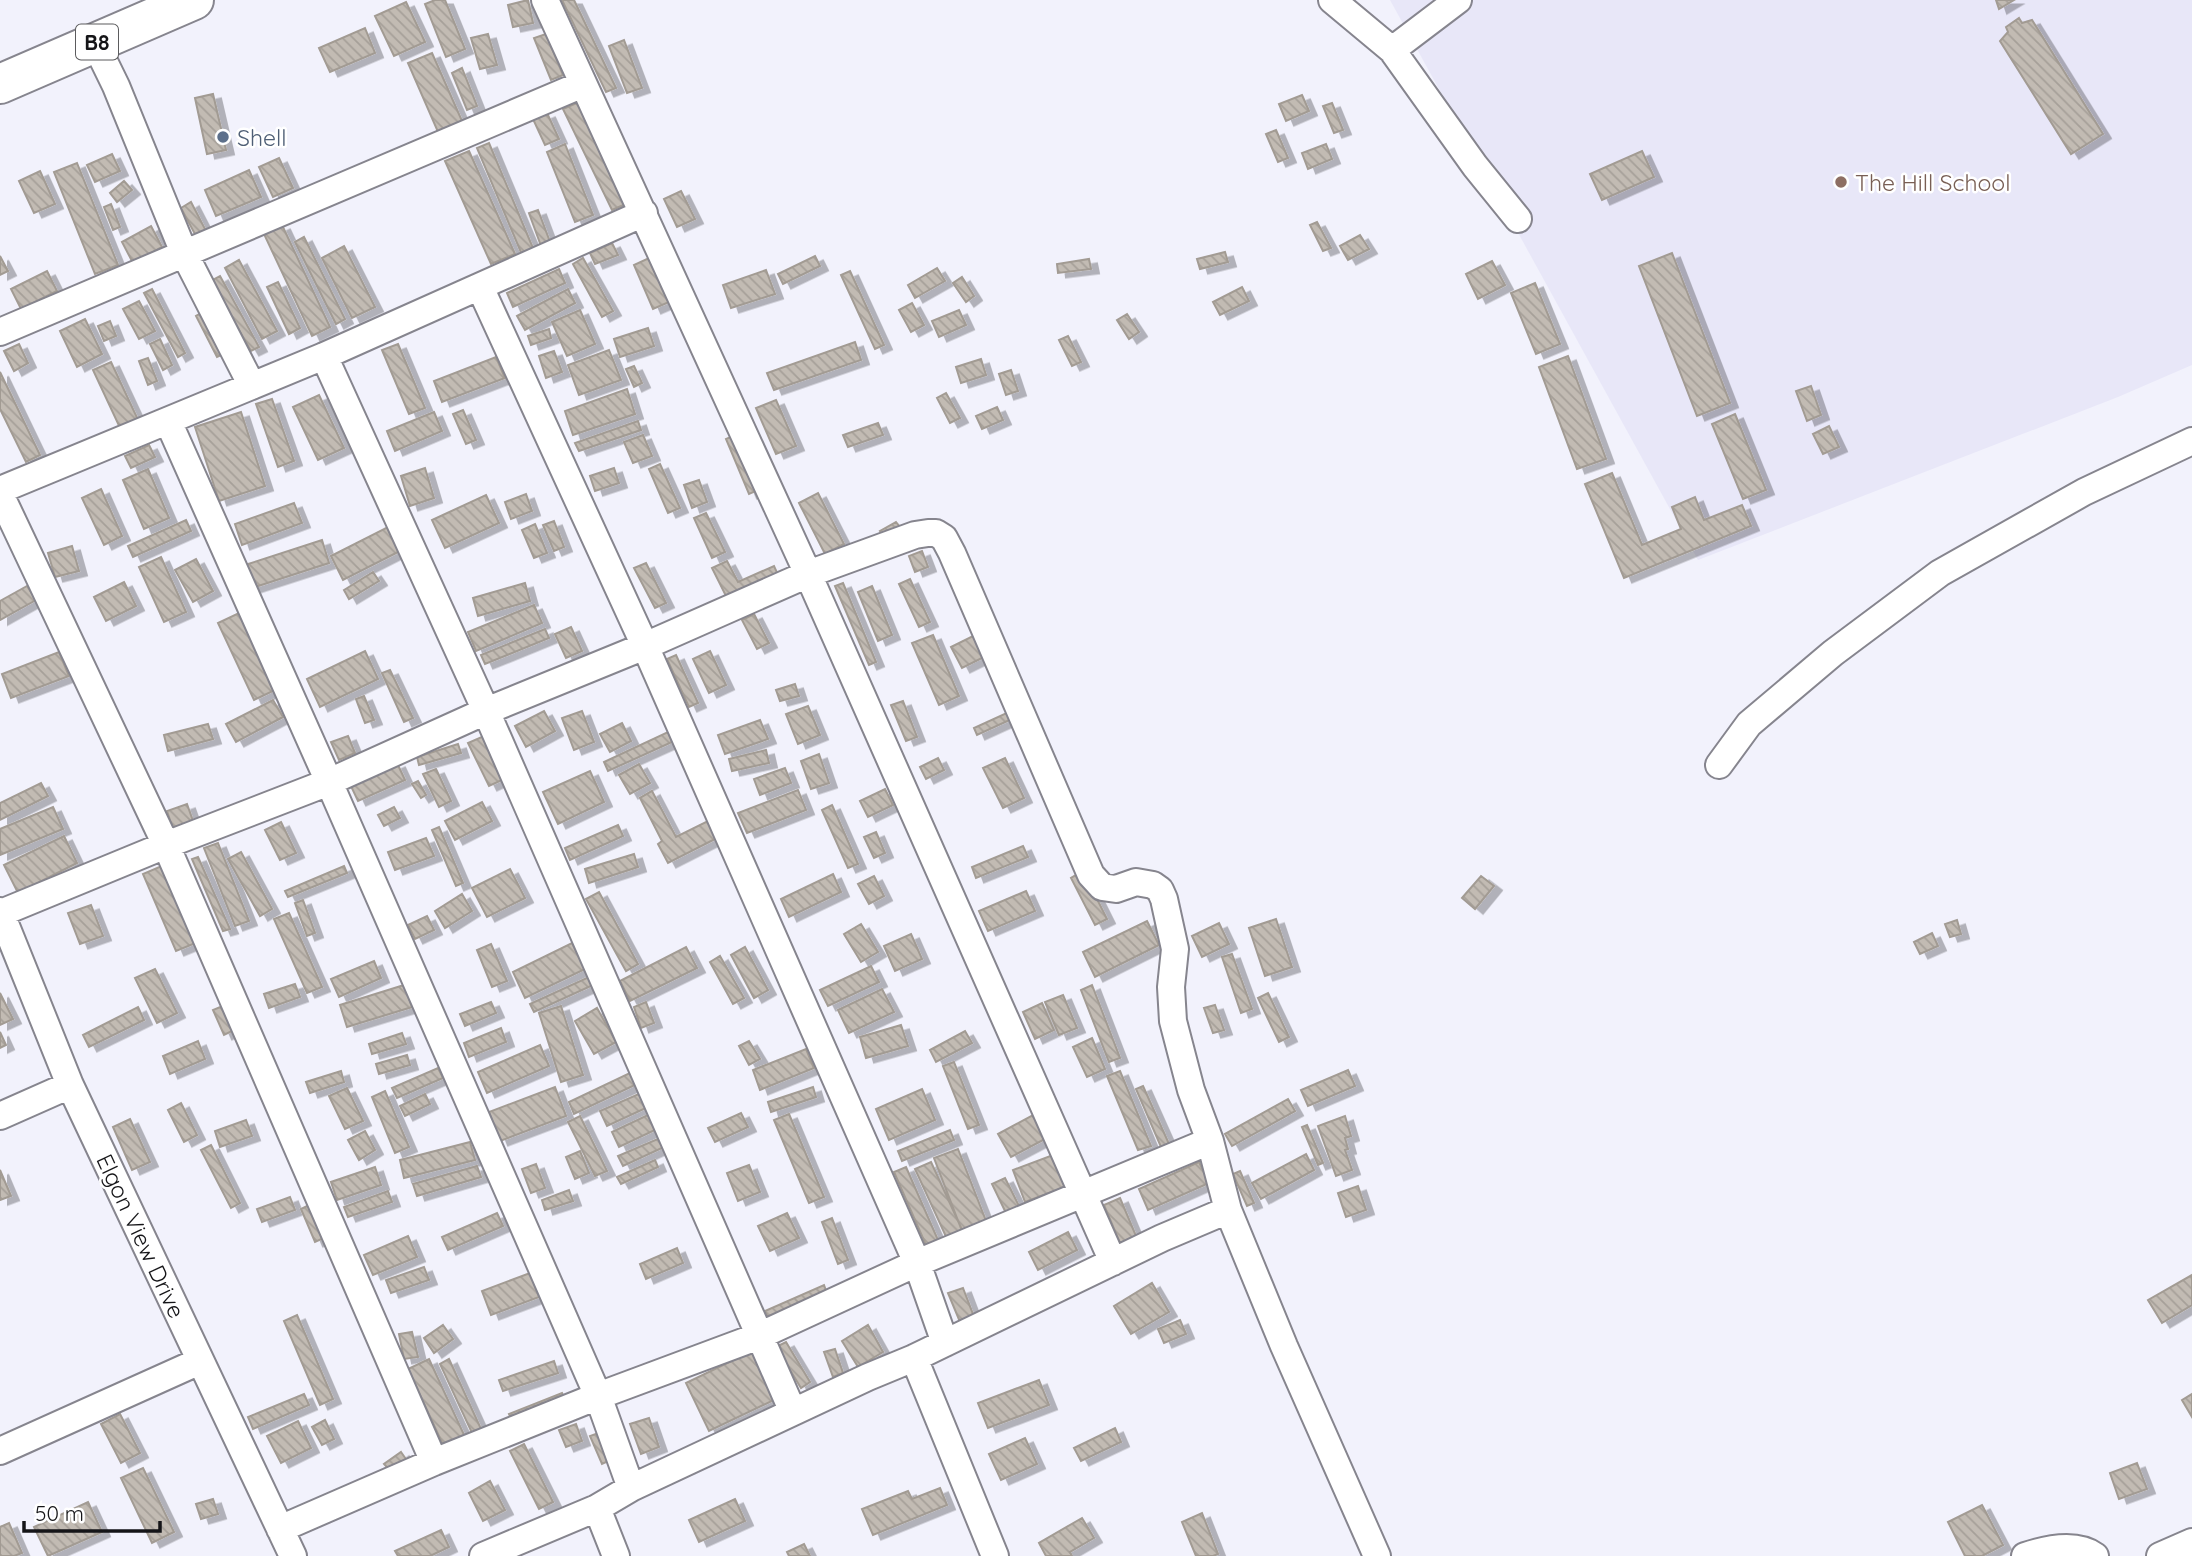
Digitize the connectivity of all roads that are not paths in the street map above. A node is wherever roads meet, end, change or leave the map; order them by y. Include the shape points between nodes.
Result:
1 (194, 0) edge
2 (545, 0) edge
3 (1332, 0) edge
4 (1458, 0) edge
5 (95, 43) junction
6 (1392, 50) junction
7 (0, 84) edge
8 (583, 84) junction
9 (644, 213) junction
10 (1518, 219) dead end
11 (184, 253) junction
12 (480, 287) junction
13 (0, 332) edge
14 (324, 356) junction
15 (252, 386) junction
16 (168, 421) junction
17 (2192, 441) edge
18 (0, 492) edge
19 (808, 574) junction
20 (645, 646) junction
21 (486, 710) junction
22 (1719, 765) dead end
23 (329, 782) junction
24 (166, 845) junction
25 (0, 912) edge
26 (70, 1085) junction
27 (0, 1116) edge
28 (1210, 1141) junction
29 (1083, 1194) junction
30 (1228, 1210) junction
31 (1113, 1262) junction
32 (917, 1264) junction
33 (758, 1336) junction
34 (945, 1343) junction
35 (914, 1358) junction
36 (200, 1361) junction
37 (598, 1396) junction
38 (793, 1412) junction
39 (0, 1451) edge
40 (434, 1462) junction
41 (631, 1488) junction
42 (597, 1508) junction
43 (280, 1529) junction
44 (2192, 1542) edge
45 (293, 1556) edge
46 (483, 1556) edge
47 (616, 1556) edge
48 (995, 1556) edge
49 (1377, 1556) edge
50 (2025, 1556) edge
51 (2095, 1556) edge
52 (2160, 1556) edge

1 - 5 highway, B8
2 - 8 street
3 - 6 street
4 - 6 street
5 - 7 highway, B8
5 - 11 street
6 - 10 street
8 - 9 street
8 - 11 street
9 - 12 street
9 - 19 street
11 - 13 street
11 - 15 street
12 - 14 street
12 - 20 street
14 - 15 street
14 - 21 street
15 - 16 street
16 - 18 street
16 - 23 street
17 - 22 street via 2084,492 1941,573 1833,653 1749,724
18 - 24 street
19 - 20 street
19 - 28 street via 915,535 936,533 944,538 1091,875 1102,887 1116,889 1136,882 1153,885 1164,899 1175,949 1173,1021
19 - 29 street
20 - 21 street
20 - 32 street
21 - 23 street
21 - 33 street
23 - 24 street
23 - 37 street
24 - 25 street
24 - 40 street
25 - 26 street, Elgon View Drive
26 - 27 street
26 - 36 street, Elgon View Drive
28 - 29 street
28 - 30 street
29 - 31 street
29 - 32 street
30 - 31 street
30 - 49 street
31 - 34 street
32 - 33 street
32 - 34 street
33 - 37 street
33 - 38 street
34 - 35 street
35 - 38 street
35 - 48 street
36 - 39 street
36 - 43 street, Elgon View Drive
37 - 40 street
37 - 41 street
38 - 41 street
40 - 43 street
41 - 42 street
42 - 46 street
42 - 47 street
43 - 45 street, Elgon View Drive
44 - 52 street
50 - 51 street via 2071,1548

